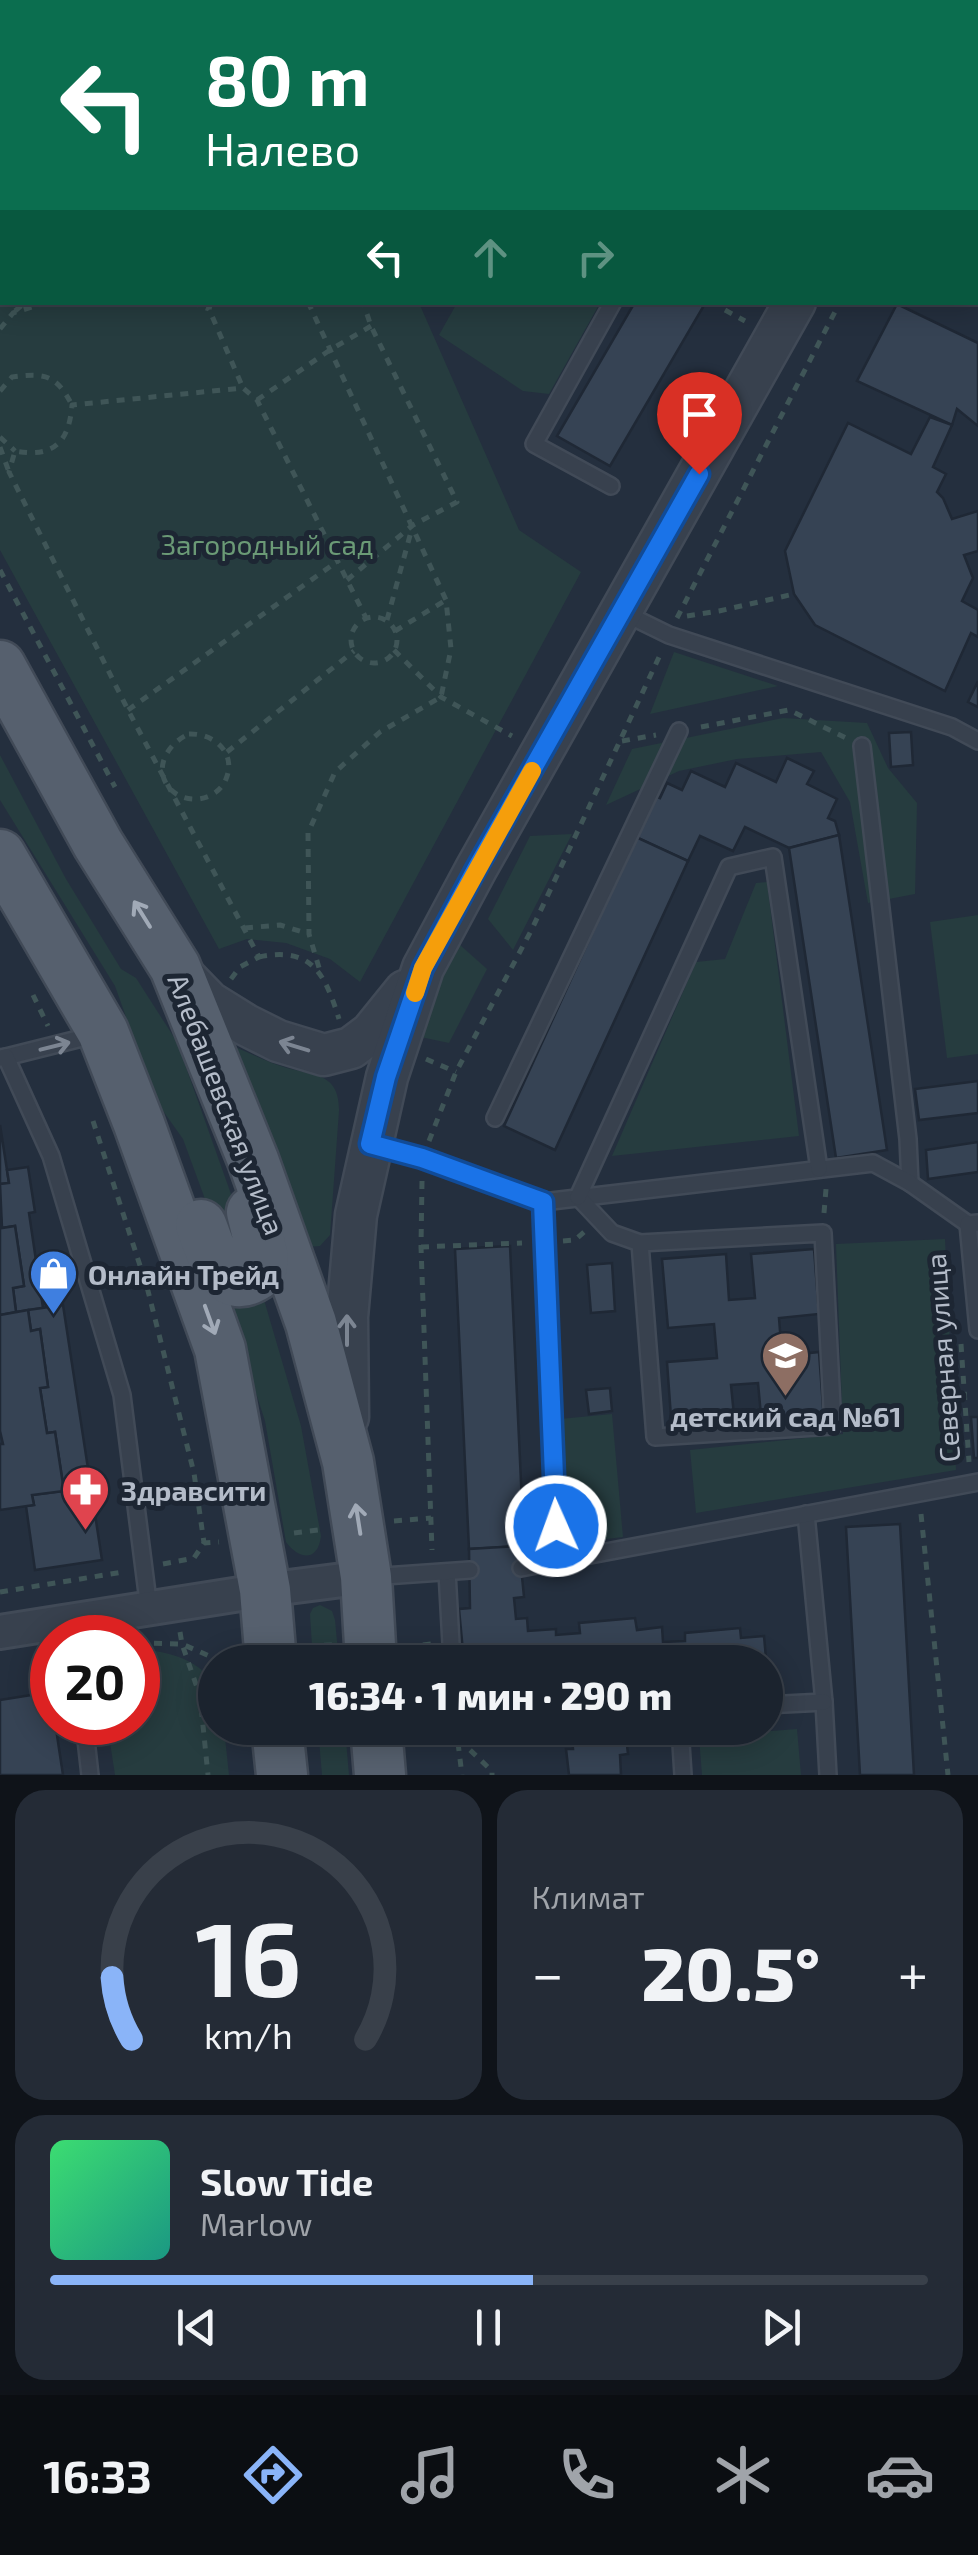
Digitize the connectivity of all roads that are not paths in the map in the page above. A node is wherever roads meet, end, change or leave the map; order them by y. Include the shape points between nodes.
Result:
1 (611, 305) edge
2 (793, 305) edge
3 (610, 486) dead end
4 (622, 612) junction
5 (0, 666) edge
6 (678, 731) road end
7 (0, 736) edge
8 (978, 741) edge
9 (862, 746) road end
10 (98, 844) junction
11 (0, 854) edge
12 (175, 967) junction
13 (80, 1039) junction
14 (384, 1040) junction
15 (3, 1058) edge
16 (495, 1118) dead end
17 (140, 1124) junction
18 (370, 1144) junction
19 (822, 1175) junction
20 (910, 1183) junction
21 (578, 1197) junction
22 (543, 1202) junction
23 (973, 1224) edge
24 (640, 1243) junction
25 (352, 1253) junction
26 (271, 1275) junction
27 (978, 1330) edge
28 (348, 1462) junction
29 (978, 1482) edge
30 (806, 1514) junction
31 (556, 1526) dead end
32 (521, 1568) dead end
33 (470, 1570) dead end
34 (447, 1572) junction
35 (366, 1577) junction
36 (265, 1590) junction
37 (163, 1606) junction
38 (127, 1615) edge
39 (30, 1631) edge
40 (0, 1632) edge
41 (270, 1645) edge
42 (370, 1645) edge
43 (451, 1645) edge
44 (824, 1702) junction
45 (783, 1704) edge
46 (87, 1745) edge
47 (279, 1745) edge
48 (377, 1745) edge
49 (681, 1745) edge
50 (90, 1775) edge
51 (282, 1775) edge
52 (380, 1775) edge
53 (684, 1775) edge
54 (828, 1775) edge

1 - 3 lane via 534,444
2 - 4 street
4 - 8 lane
4 - 14 street
5 - 10 main road, Алебашевская улица
6 - 16 lane
7 - 10 main road via 48,808
9 - 20 lane
12 -> 10 main road, Алебашевская улица
11 - 13 main road
14 -> 12 street via 324,1055 278,1041 209,1002
12 - 26 main road, Алебашевская улица via 252,1160
15 -> 13 lane
13 - 17 main road
14 - 18 street
15 - 37 lane via 51,1156 122,1395 144,1568
17 - 26 main road via 171,1154 219,1269 240,1283
17 -> 36 main road via 220,1349
18 - 22 lane
18 - 25 street
19 - 20 lane via 873,1164
19 - 21 lane
19 - 21 lane via 773,857 729,867
20 - 23 lane
21 - 22 lane
21 - 24 lane via 612,1232
22 - 31 lane
23 - 27 lane
24 - 24 lane via 655,1438 832,1426 823,1232
25 - 26 street
28 -> 25 street
26 - 28 main road, Алебашевская улица via 311,1323
35 -> 28 main road, Алебашевская улица
29 - 30 lane
30 - 32 lane
30 - 44 lane
33 - 34 lane
34 - 35 lane
34 - 43 lane
35 - 36 street
35 - 42 main road, Алебашевская улица
36 - 37 street
36 - 41 main road
37 - 38 street
39 - 40 street
44 - 45 lane
44 - 54 lane
46 - 50 lane
47 - 51 main road
48 - 52 main road
49 - 53 lane

